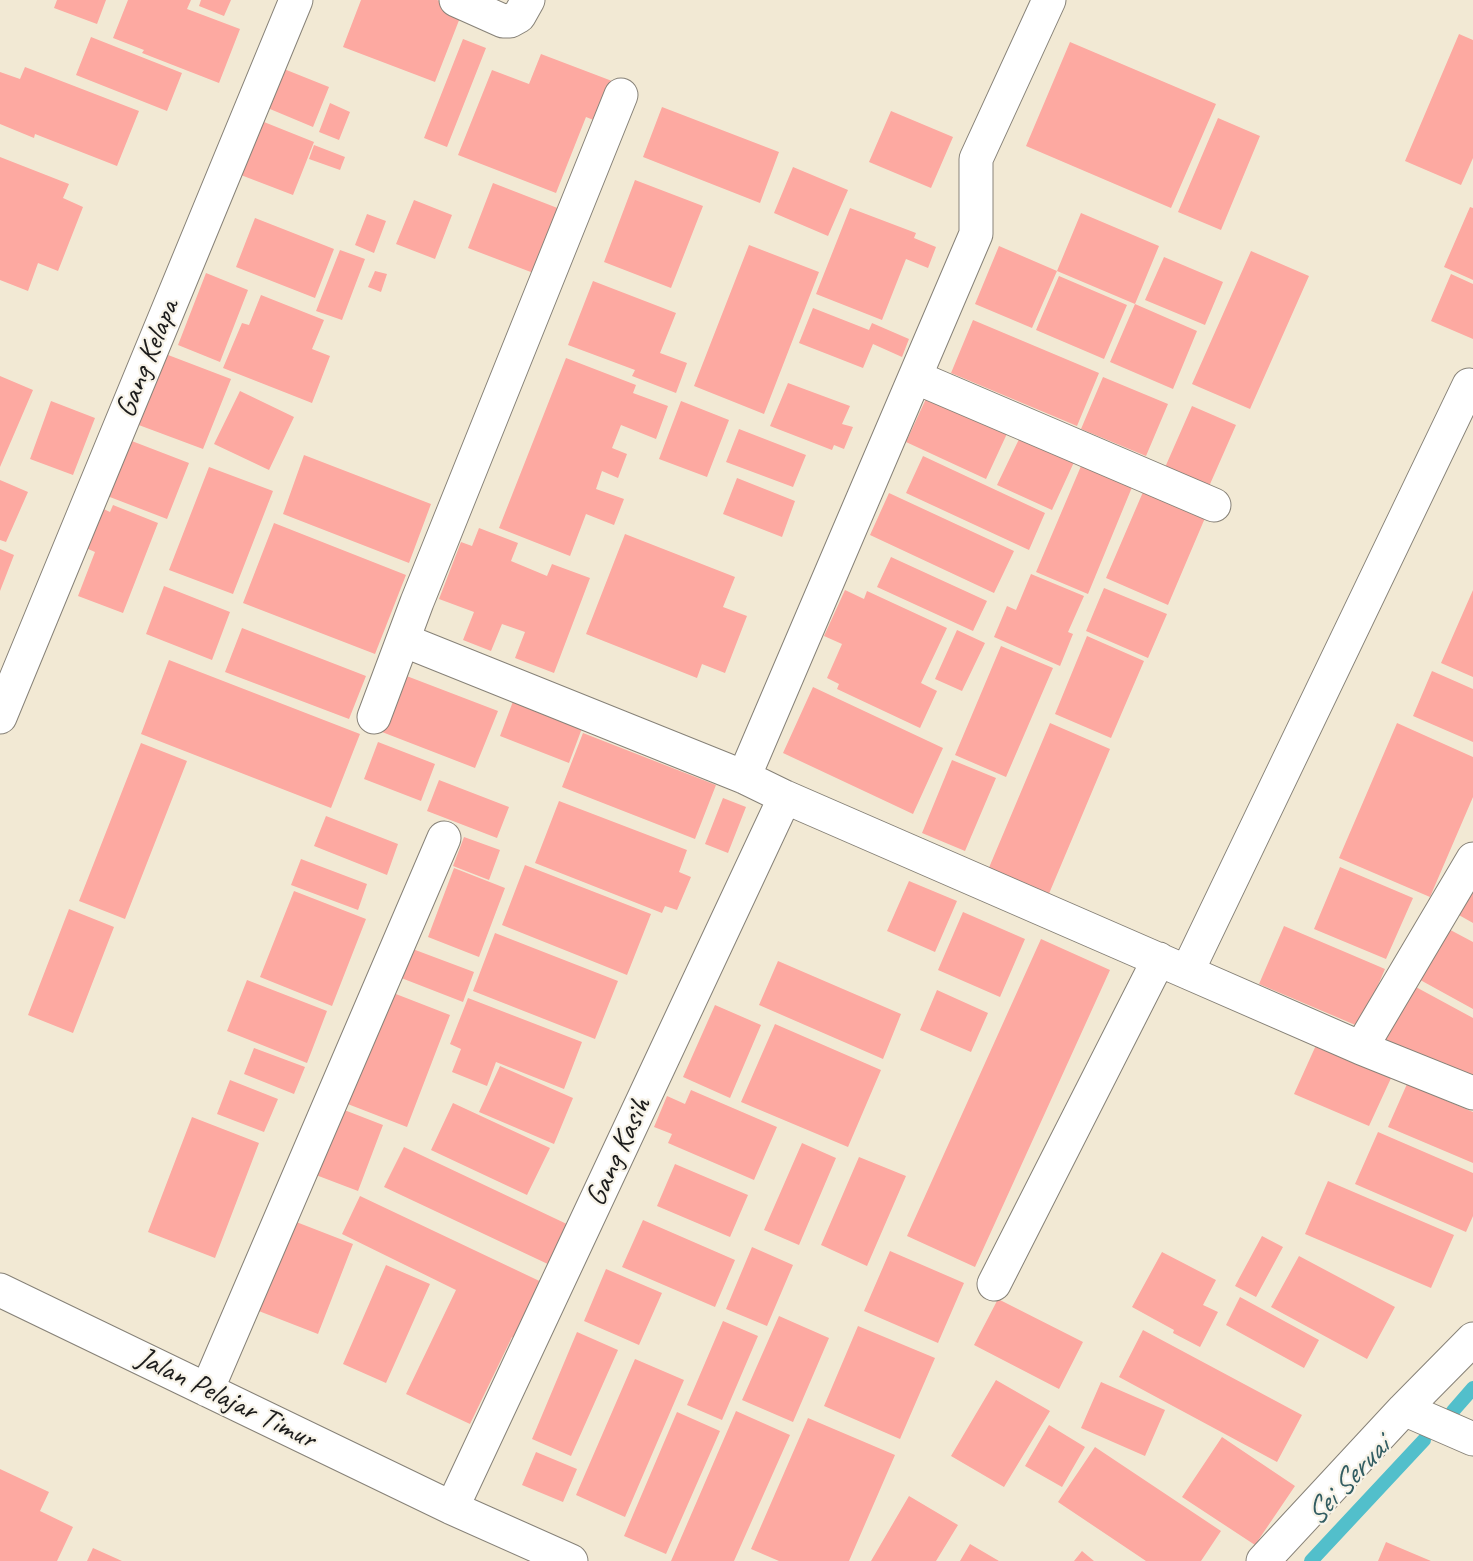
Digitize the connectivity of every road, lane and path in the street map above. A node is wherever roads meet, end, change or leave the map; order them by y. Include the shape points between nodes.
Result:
1 (296, 0) edge
2 (456, 0) edge
3 (528, 0) edge
4 (1049, 0) edge
5 (621, 95) dead end
6 (915, 377) junction
7 (1469, 385) dead end
8 (1214, 505) dead end
9 (404, 640) junction
10 (0, 717) edge
11 (374, 717) dead end
12 (744, 777) junction
13 (785, 797) junction
14 (444, 838) dead end
15 (1473, 859) edge
16 (1173, 966) junction
17 (1361, 1048) junction
18 (1473, 1093) edge
19 (994, 1284) dead end
20 (0, 1290) edge
21 (1473, 1340) edge
22 (207, 1390) junction
23 (1404, 1409) junction
24 (1473, 1439) edge
25 (452, 1508) junction
26 (526, 1551) edge
27 (571, 1561) edge
28 (1263, 1561) edge

1 - 10 street, Gang Kelapa
2 - 3 street via 503,21 519,16
4 - 6 street via 976,159 976,234
5 - 9 street
6 - 8 street
6 - 12 street
7 - 16 street
9 - 11 street
9 - 12 street
12 - 13 street
13 - 16 street
13 - 25 street, Gang Kasih
14 - 22 street
15 - 17 street
16 - 17 street
16 - 19 street
17 - 18 street
20 - 22 street, Jalan Pelajar Timur
21 - 23 street
22 - 25 street, Jalan Pelajar Timur
23 - 24 street
23 - 28 street
25 - 26 street, Jalan Pelajar Timur
26 - 27 street, Jalan Pelajar Timur

